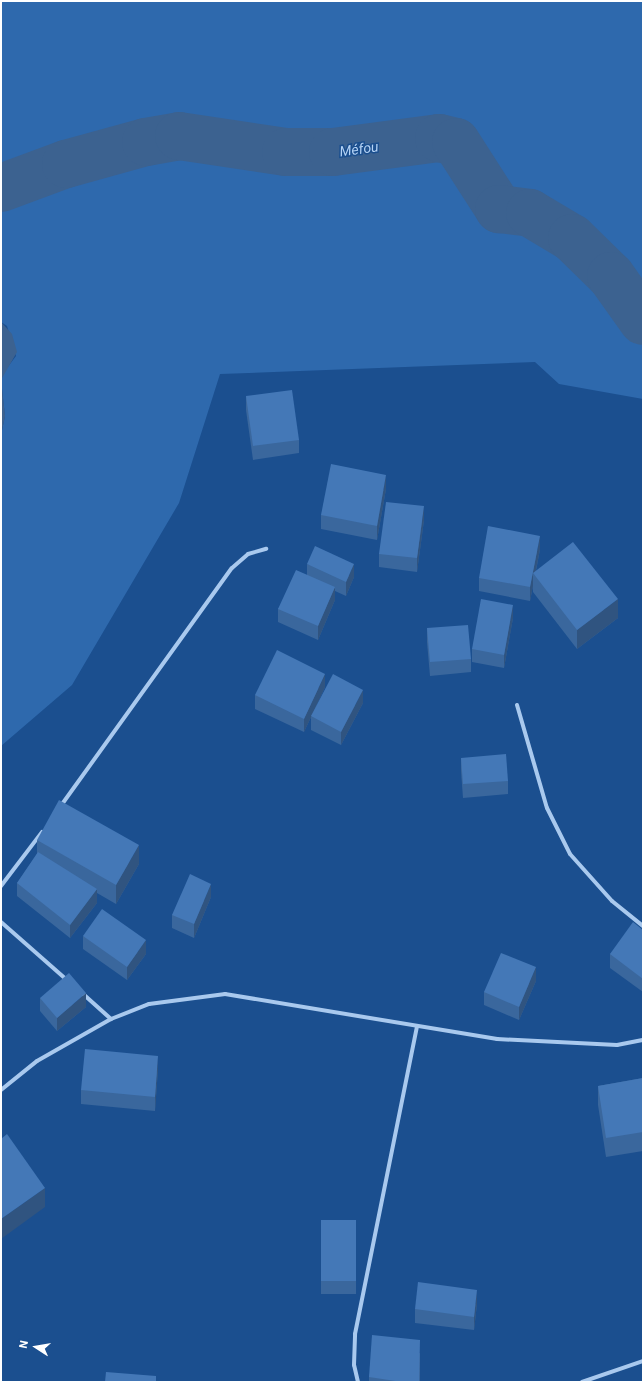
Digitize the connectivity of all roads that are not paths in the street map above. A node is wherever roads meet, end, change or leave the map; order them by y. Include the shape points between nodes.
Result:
1 (266, 549) dead end
2 (517, 705) dead end
3 (58, 811) edge
4 (44, 829) edge
5 (1, 886) edge
6 (1, 922) edge
7 (643, 926) edge
8 (71, 983) edge
9 (76, 988) edge
10 (111, 1019) junction
11 (417, 1026) junction
12 (643, 1040) edge
13 (1, 1090) edge
14 (643, 1361) edge
15 (358, 1382) edge
16 (582, 1382) edge

1 - 3 street via 248,554 232,568
2 - 7 street via 547,808 570,854 612,900
4 - 5 street
6 - 8 street
9 - 10 street
10 - 11 street via 149,1004 225,994
10 - 13 street via 37,1061
11 - 12 street via 497,1039 617,1045
11 - 15 street via 355,1334 354,1365
14 - 16 street

